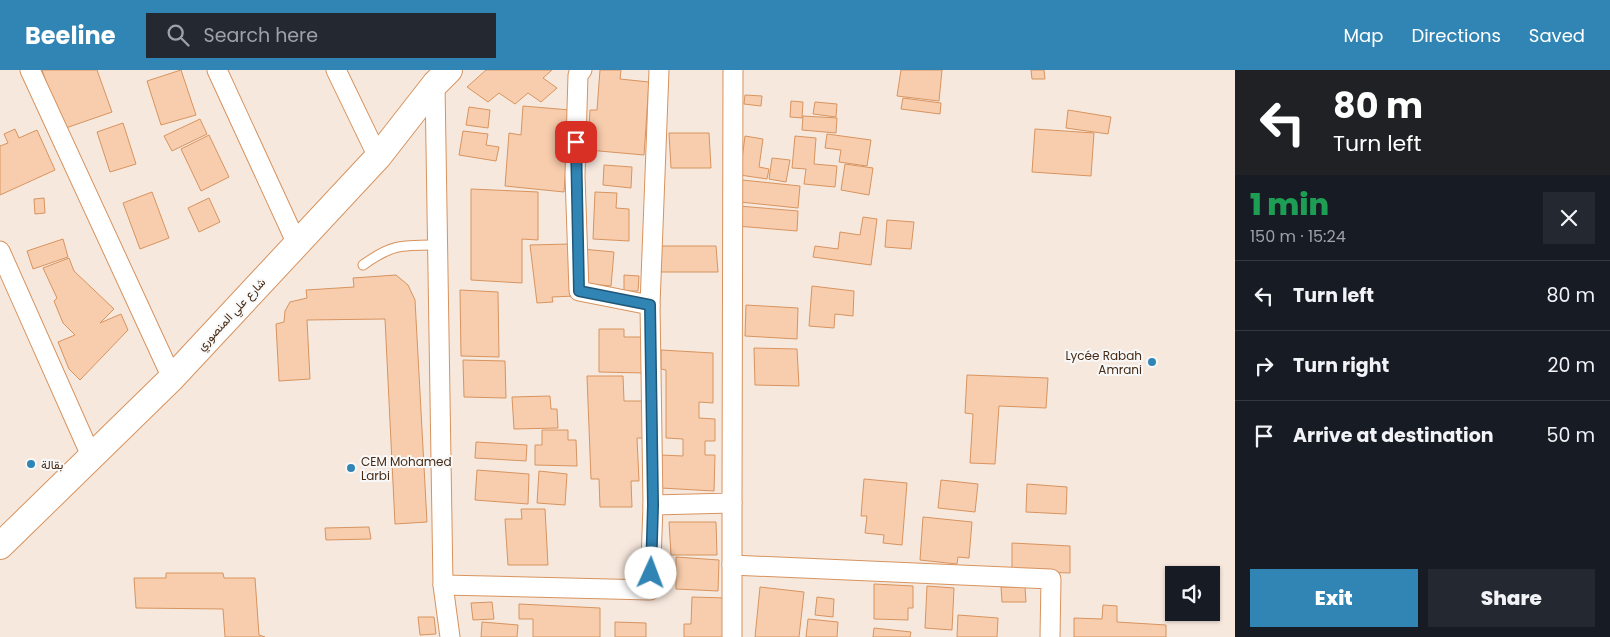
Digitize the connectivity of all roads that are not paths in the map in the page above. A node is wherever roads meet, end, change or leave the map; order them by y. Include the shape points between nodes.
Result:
1 (30, 70) edge
2 (217, 70) edge
3 (336, 70) edge
4 (582, 70) edge
5 (658, 70) edge
6 (733, 70) edge
7 (442, 77) edge
8 (378, 157) junction
9 (297, 244) junction
10 (438, 245) junction
11 (0, 252) edge
12 (363, 266) dead end
13 (650, 305) junction
14 (172, 378) junction
15 (92, 458) junction
16 (732, 503) junction
17 (653, 505) junction
18 (0, 546) edge
19 (732, 565) junction
20 (443, 585) junction
21 (450, 637) edge
22 (732, 637) edge
23 (1050, 637) edge

1 - 14 street
2 - 9 street
3 - 8 street
4 - 13 street via 578,75 575,176 579,291
5 - 13 street
6 - 16 street
7 - 8 main road, شارع علي المنصوري
7 - 10 street
8 - 9 main road, شارع علي المنصوري
9 - 14 main road, شارع علي المنصوري
10 - 12 lane via 410,245 384,250
10 - 20 street
11 - 15 street
13 - 17 street
14 - 15 main road, شارع علي المنصوري
15 - 18 main road, شارع علي المنصوري
16 - 17 street
16 - 19 street
17 - 20 street via 650,590
19 - 22 street
19 - 23 street via 1051,579
20 - 21 street

